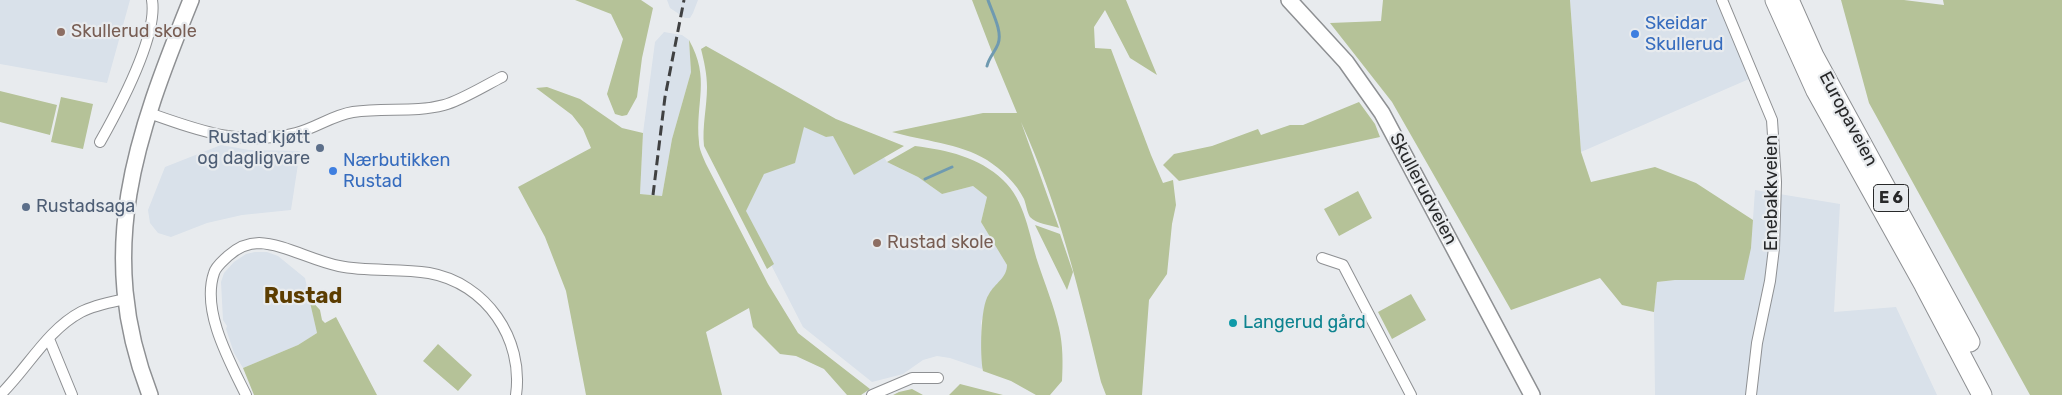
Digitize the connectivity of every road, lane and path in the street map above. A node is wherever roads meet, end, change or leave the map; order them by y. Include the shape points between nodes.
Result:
1 (152, 0) edge
2 (191, 0) edge
3 (1289, 0) edge
4 (1722, 0) edge
5 (1780, 1) edge
6 (502, 78) dead end
7 (149, 113) junction
8 (100, 142) dead end
9 (1322, 258) dead end
10 (126, 299) junction
11 (49, 339) junction
12 (938, 378) dead end
13 (0, 395) edge
14 (72, 395) edge
15 (150, 395) edge
16 (246, 395) edge
17 (516, 395) edge
18 (872, 395) edge
19 (1411, 395) edge
20 (1532, 395) edge
21 (1751, 395) edge
22 (1982, 395) edge
23 (1996, 395) edge

1 - 8 street via 153,15 147,40
2 - 7 main road
3 - 20 main road, Skullerudveien via 1340,54 1382,113
4 - 21 street, Enebakkveien via 1772,120 1776,182 1774,248 1758,334
5 - 22 highway, Europaveien / E 6 via 1816,91
5 - 23 highway, Europaveien / E 6 via 1814,56
6 - 7 street via 446,105 353,112 278,137 228,137
7 - 10 main road via 127,202 123,248
9 - 19 street via 1343,265
10 - 11 street via 78,313
10 - 15 main road via 135,349
11 - 13 street
11 - 14 street
12 - 18 street via 912,378
16 - 17 street via 221,340 212,287 214,273 222,261 242,246 258,243 345,268 431,273 473,291 494,312 508,334 517,366

